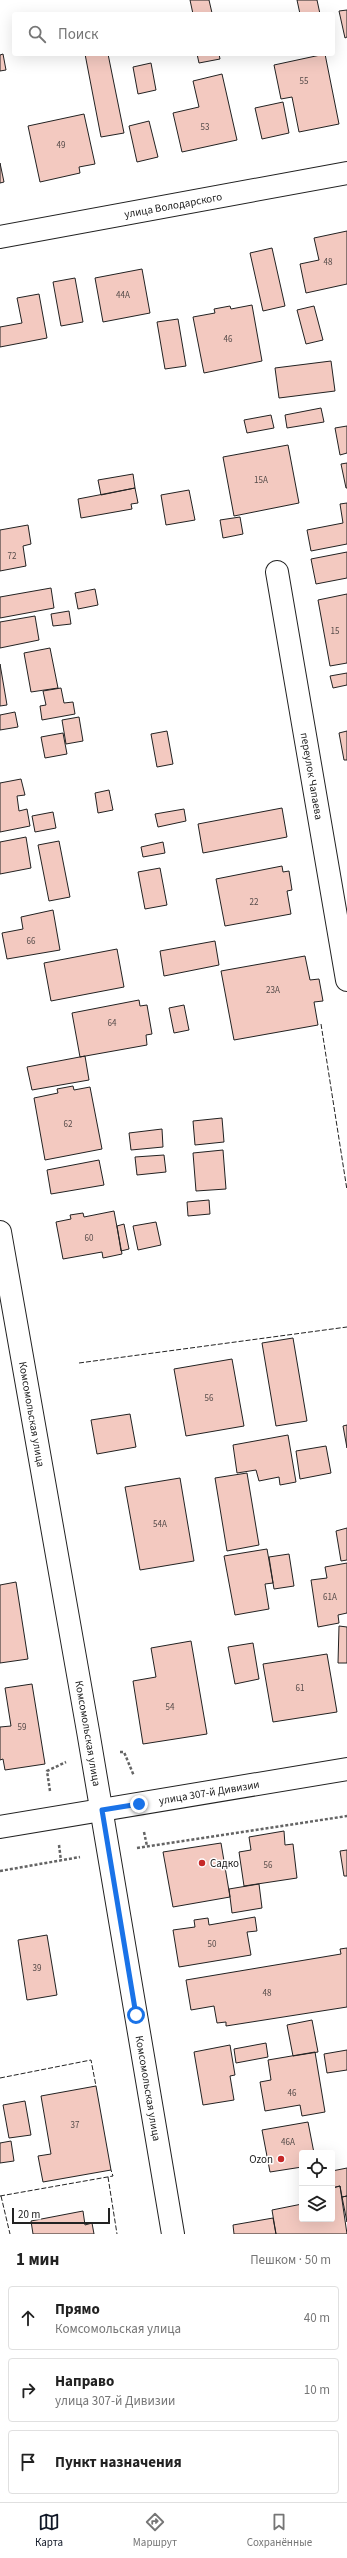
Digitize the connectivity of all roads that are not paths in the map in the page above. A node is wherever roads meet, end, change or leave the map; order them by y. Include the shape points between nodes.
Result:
1 (347, 173) edge
2 (0, 237) edge
3 (276, 572) dead end
4 (347, 980) edge
5 (0, 1232) edge
6 (347, 1769) edge
7 (102, 1810) junction
8 (0, 1827) edge
9 (173, 2234) edge

1 - 2 street, улица Володарского
3 - 4 street, переулок Чапаева
5 - 7 street, Комсомольская улица
6 - 7 street, улица 307-й Дивизии
7 - 8 street, улица 307-й Дивизии
7 - 9 street, Комсомольская улица

